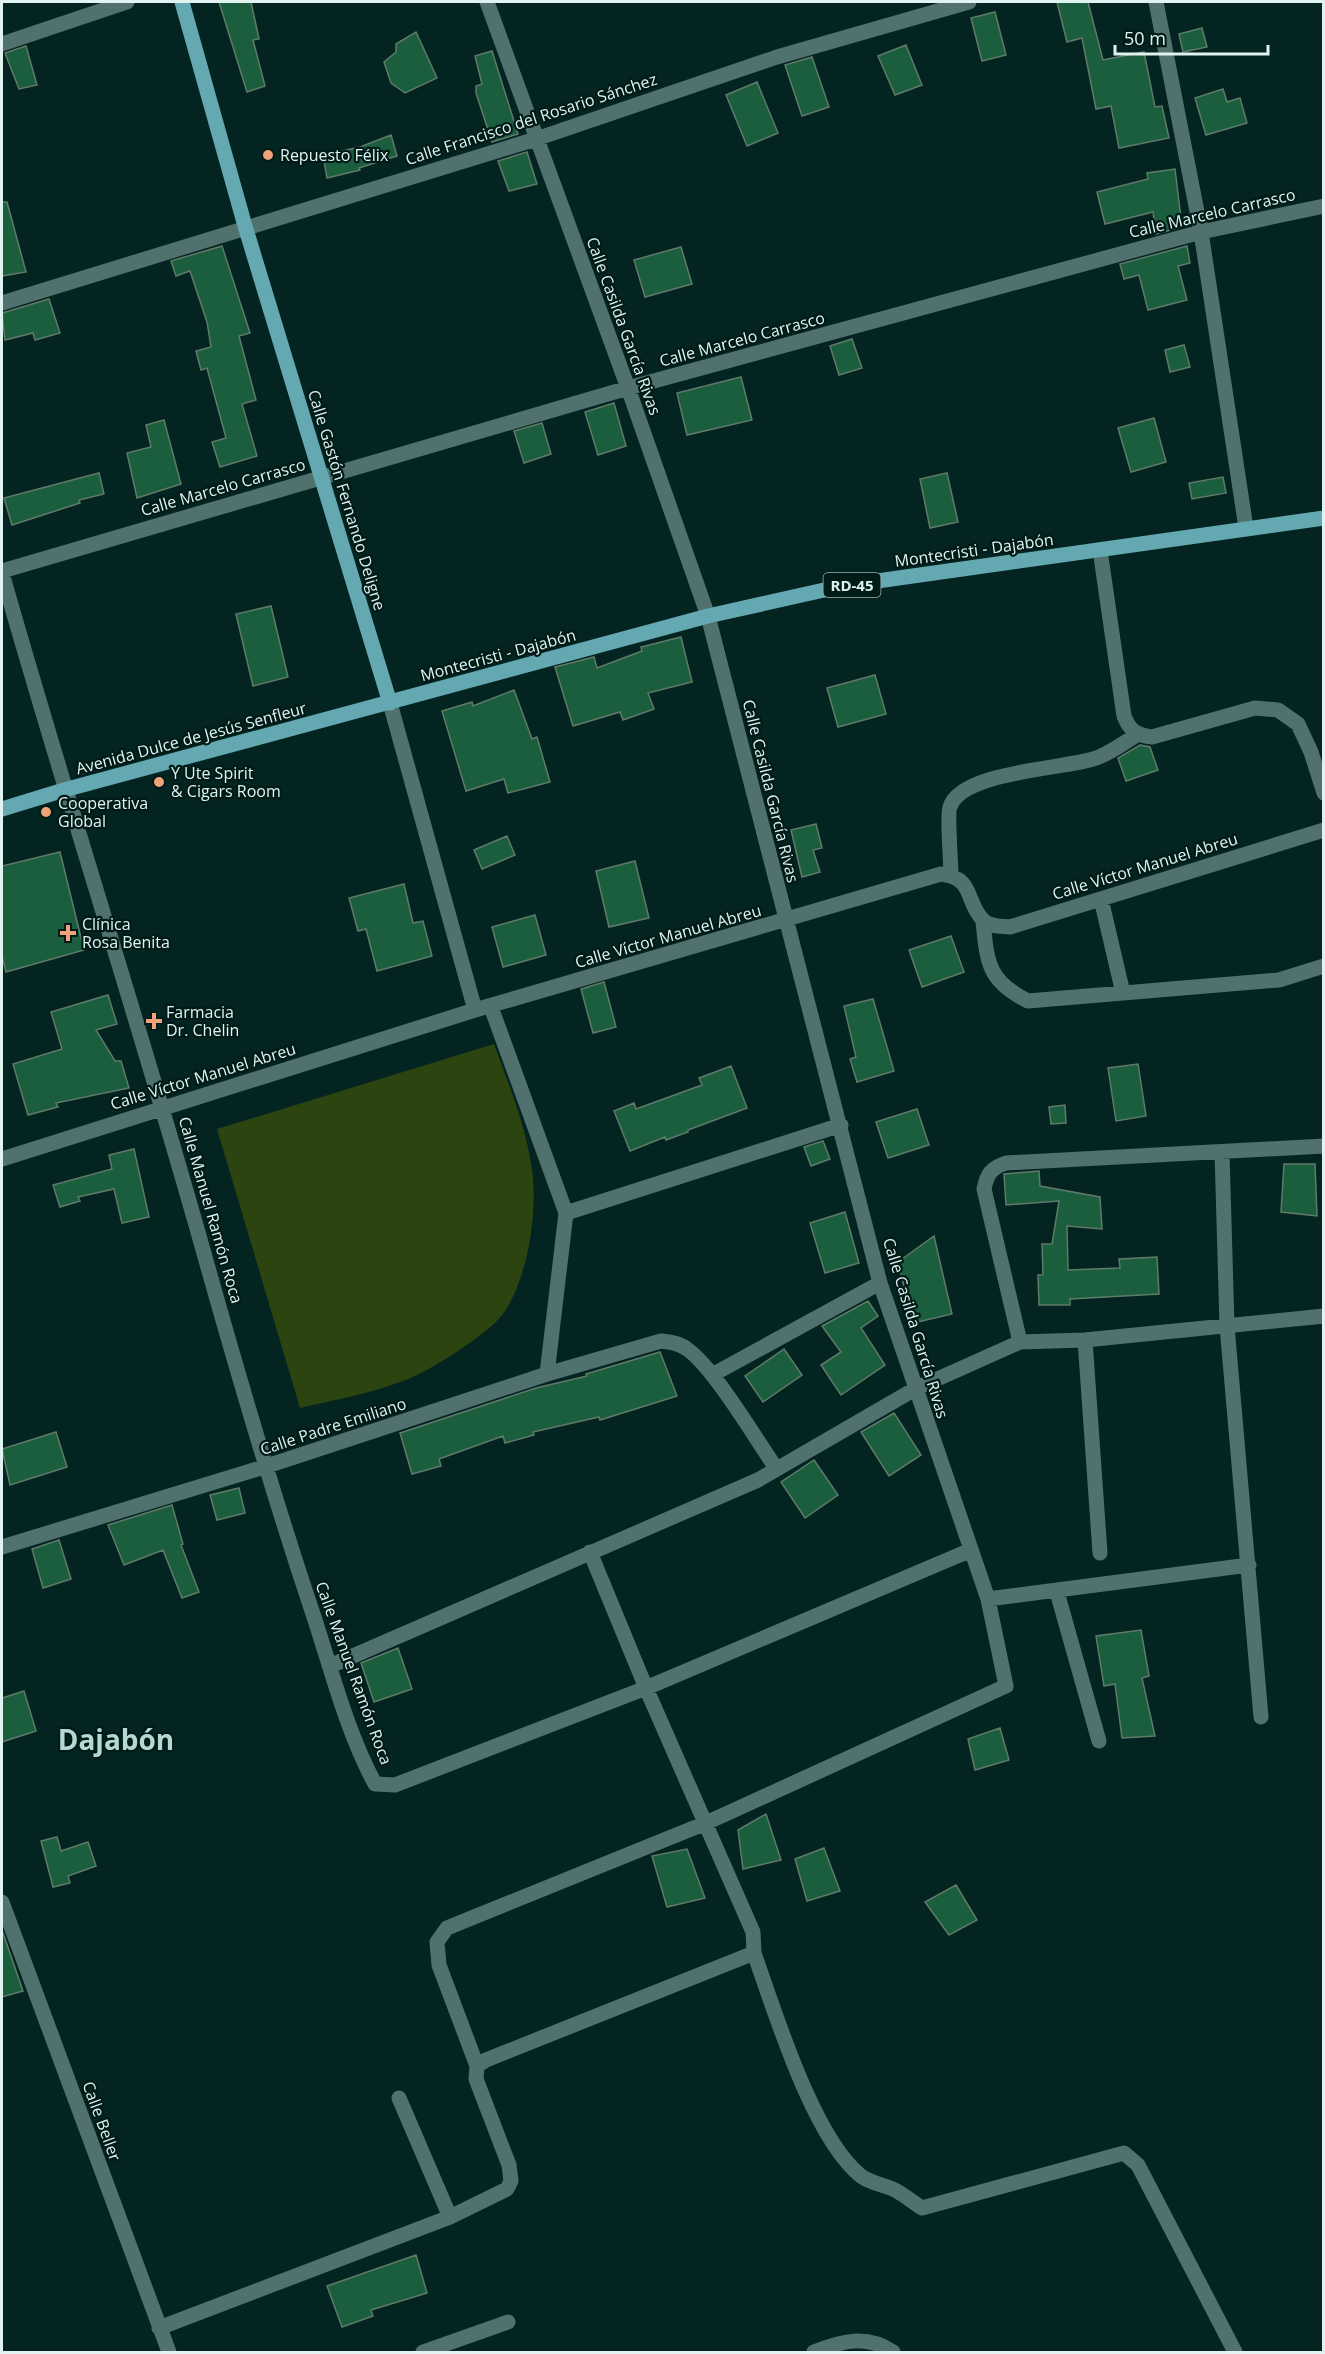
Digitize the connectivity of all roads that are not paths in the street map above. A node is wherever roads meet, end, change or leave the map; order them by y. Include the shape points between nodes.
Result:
1 (128, 2) edge
2 (182, 2) edge
3 (487, 2) edge
4 (969, 2) edge
5 (1156, 2) edge
6 (2, 44) edge
7 (536, 139) junction
8 (1323, 206) edge
9 (245, 226) junction
10 (1200, 232) junction
11 (2, 303) edge
12 (628, 388) junction
13 (321, 477) junction
14 (1323, 518) edge
15 (1246, 528) junction
16 (1100, 550) junction
17 (2, 572) edge
18 (708, 616) junction
19 (390, 703) junction
20 (1137, 735) junction
21 (64, 790) junction
22 (1323, 793) edge
23 (2, 809) edge
24 (1323, 830) edge
25 (951, 875) junction
26 (1101, 899) junction
27 (785, 920) junction
28 (983, 921) junction
29 (1323, 966) edge
30 (1123, 993) junction
31 (491, 1007) junction
32 (475, 1010) junction
33 (163, 1107) junction
34 (841, 1125) junction
35 (1323, 1146) edge
36 (1222, 1152) junction
37 (2, 1159) edge
38 (566, 1213) junction
39 (880, 1283) junction
40 (1323, 1316) edge
41 (1227, 1326) junction
42 (1085, 1340) junction
43 (1020, 1342) junction
44 (547, 1374) junction
45 (712, 1376) junction
46 (915, 1389) junction
47 (264, 1467) junction
48 (776, 1468) junction
49 (2, 1547) edge
50 (971, 1550) junction
51 (590, 1552) junction
52 (1100, 1553) dead end
53 (1249, 1565) junction
54 (1058, 1592) junction
55 (988, 1599) junction
56 (330, 1666) junction
57 (646, 1688) junction
58 (1262, 1717) dead end
59 (1099, 1740) dead end
60 (706, 1823) junction
61 (2, 1902) edge
62 (754, 1953) junction
63 (477, 2066) junction
64 (399, 2098) dead end
65 (450, 2217) junction
66 (508, 2322) dead end
67 (159, 2328) junction
68 (168, 2352) edge
69 (423, 2352) edge
70 (814, 2352) edge
71 (892, 2352) edge
72 (1234, 2352) edge

1 - 6 street
2 - 9 main road, Calle Gastón Fernando Deligne
3 - 7 street, Calle Casilda García Rivas
4 - 7 street, Calle Francisco del Rosario Sánchez via 777,57
5 - 10 street
7 - 9 street, Calle Francisco del Rosario Sánchez
7 - 12 street, Calle Casilda García Rivas
8 - 10 street, Calle Marcelo Carrasco
9 - 11 street, Calle Francisco del Rosario Sánchez
9 - 13 main road, Calle Gastón Fernando Deligne
10 - 12 street, Calle Marcelo Carrasco
10 - 15 street
12 - 13 street, Calle Marcelo Carrasco
12 - 18 street, Calle Casilda García Rivas
13 - 17 street, Calle Marcelo Carrasco
13 - 19 main road, Calle Gastón Fernando Deligne
14 - 15 main road, Montecristi - Dajabón / RD-45
15 - 16 main road, Montecristi - Dajabón / RD-45
16 - 18 main road, Montecristi - Dajabón / RD-45 via 842,586
16 - 20 street via 1124,716
17 - 21 street, Calle Manuel Ramón Roca
18 - 19 main road, Montecristi - Dajabón / RD-45
18 - 27 street, Calle Casilda García Rivas
19 - 21 main road, Avenida Dulce de Jesús Senfleur / RD-45
19 - 32 street, Calle Gastón Fernando Deligne
20 - 22 street via 1152,736 1255,708 1278,710 1298,724
20 - 25 street via 1094,759 1036,769 956,794 949,808
21 - 23 main road, Avenida Dulce de Jesús Senfleur / RD-45
21 - 33 street, Calle Manuel Ramón Roca
24 - 26 street, Calle Víctor Manuel Abreu
25 - 27 street, Calle Víctor Manuel Abreu via 941,874
25 - 28 street via 965,885
26 - 28 street, Calle Víctor Manuel Abreu via 1010,927
26 - 30 street
27 - 31 street, Calle Víctor Manuel Abreu
27 - 34 street, Calle Casilda García Rivas
28 - 30 street via 986,954 1006,990 1028,1001
29 - 30 street via 1279,980
31 - 32 street, Calle Víctor Manuel Abreu
31 - 38 street
32 - 33 street, Calle Víctor Manuel Abreu
33 - 37 street, Calle Víctor Manuel Abreu
33 - 47 street, Calle Manuel Ramón Roca
34 - 38 street
34 - 39 street, Calle Casilda García Rivas
35 - 36 street
36 - 41 street
36 - 43 street via 1006,1163 988,1173 984,1189
38 - 44 street
39 - 45 street
39 - 46 street, Calle Casilda García Rivas
40 - 41 street
41 - 42 street
41 - 53 street
42 - 43 street
42 - 52 street
43 - 46 street
44 - 45 street, Calle Padre Emiliano via 661,1341 688,1349
44 - 47 street, Calle Padre Emiliano
45 - 48 street
46 - 48 street via 839,1436
46 - 50 street, Calle Casilda García Rivas
47 - 49 street, Calle Padre Emiliano
47 - 56 street, Calle Manuel Ramón Roca
48 - 51 street via 758,1480
50 - 55 street, Calle Casilda García Rivas
50 - 57 street
51 - 56 street
51 - 57 street
53 - 54 street
53 - 58 street
54 - 55 street
54 - 59 street
55 - 60 street, Calle Casilda García Rivas via 1006,1686
56 - 57 street, Calle Manuel Ramón Roca via 375,1784 395,1785
57 - 60 street
60 - 62 street via 753,1932
60 - 63 street via 447,1928 437,1942 439,1965
61 - 67 street, Calle Beller
62 - 63 street
62 - 72 street via 789,2054 819,2118 836,2148 861,2177 896,2190 922,2208 1124,2153 1138,2165
63 - 65 street via 476,2079 511,2181 507,2189
64 - 65 street
65 - 67 street
66 - 69 street
67 - 68 street, Calle Beller
70 - 71 street via 861,2340

